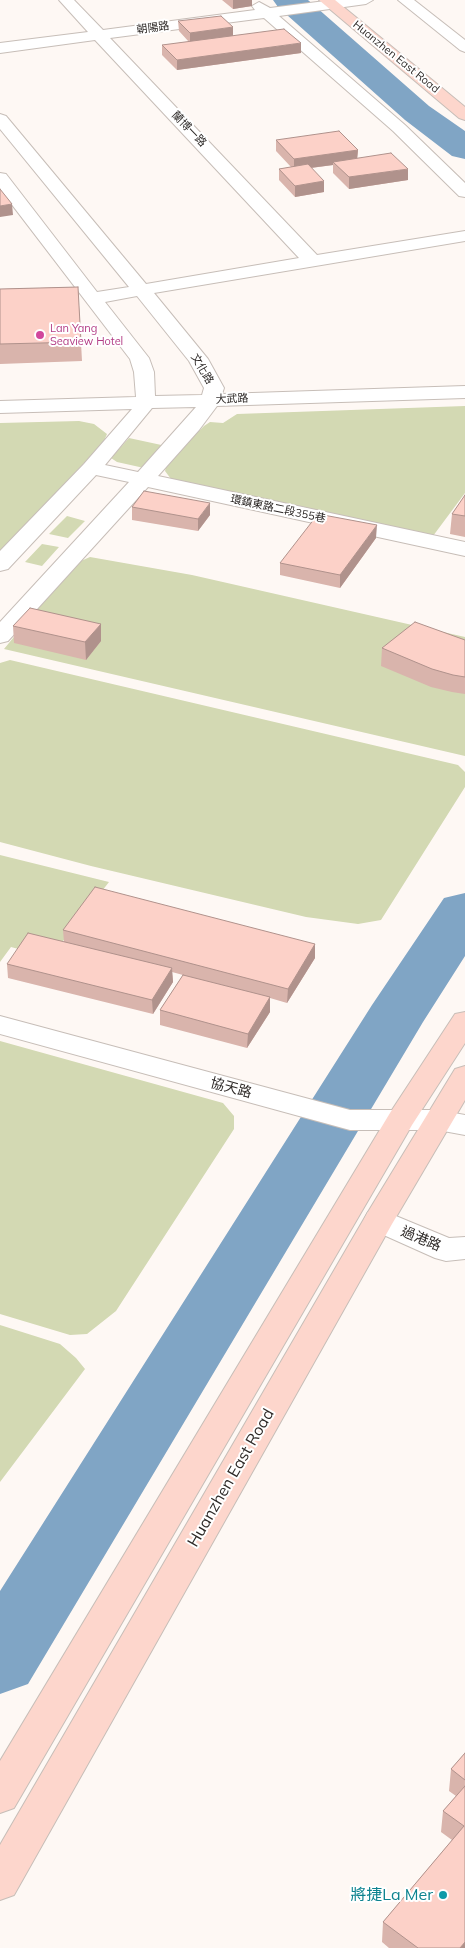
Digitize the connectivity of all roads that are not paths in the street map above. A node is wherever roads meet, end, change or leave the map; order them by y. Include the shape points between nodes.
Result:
1 (66, 0) edge
2 (253, 0) edge
3 (366, 0) edge
4 (405, 0) edge
5 (338, 2) edge
6 (268, 14) junction
7 (99, 35) junction
8 (462, 42) edge
9 (0, 48) edge
10 (465, 98) edge
11 (465, 115) edge
12 (0, 119) edge
13 (0, 178) edge
14 (465, 192) edge
15 (465, 236) edge
16 (311, 260) junction
17 (141, 291) junction
18 (93, 298) junction
19 (465, 380) edge
20 (465, 392) edge
21 (212, 394) junction
22 (0, 395) edge
23 (145, 396) junction
24 (0, 407) edge
25 (91, 468) junction
26 (143, 480) junction
27 (465, 549) edge
28 (0, 564) edge
29 (0, 636) edge
30 (465, 1021) edge
31 (0, 1025) edge
32 (465, 1076) edge
33 (400, 1120) junction
34 (451, 1122) edge
35 (379, 1220) junction
36 (465, 1248) edge
37 (0, 1796) edge
38 (0, 1882) edge

1 - 7 street, 蘭博一路
2 - 6 street
3 - 5 street, 朝陽路
4 - 8 street
5 - 6 street, 朝陽路
5 - 10 street, Huanzhen East Road
5 - 11 street, Huanzhen East Road
6 - 7 street, 朝陽路
6 - 14 street via 399,128
7 - 9 street, 朝陽路
7 - 16 street, 蘭博一路
12 - 17 street, 文化路
13 - 18 street
15 - 16 street
16 - 17 street
17 - 18 street
17 - 21 street, 文化路 via 198,359
18 - 23 street via 139,358 144,372
19 - 21 street, 大武路
20 - 21 street, 大武路
21 - 23 street, 大武路
21 - 26 street, 文化路 via 192,426
22 - 23 street, 大武路
23 - 24 street, 大武路
23 - 25 street via 135,418
25 - 26 street, 環鎮東路二段355巷
25 - 28 street
26 - 27 street, 環鎮東路二段355巷
26 - 29 street, 文化路
30 - 33 street
31 - 33 street, 協天路 via 350,1120
32 - 34 street, Huanzhen East Road
33 - 34 street, 協天路
33 - 37 street
34 - 35 street, Huanzhen East Road
35 - 36 street, 過港路 via 446,1250
35 - 38 street, Huanzhen East Road

